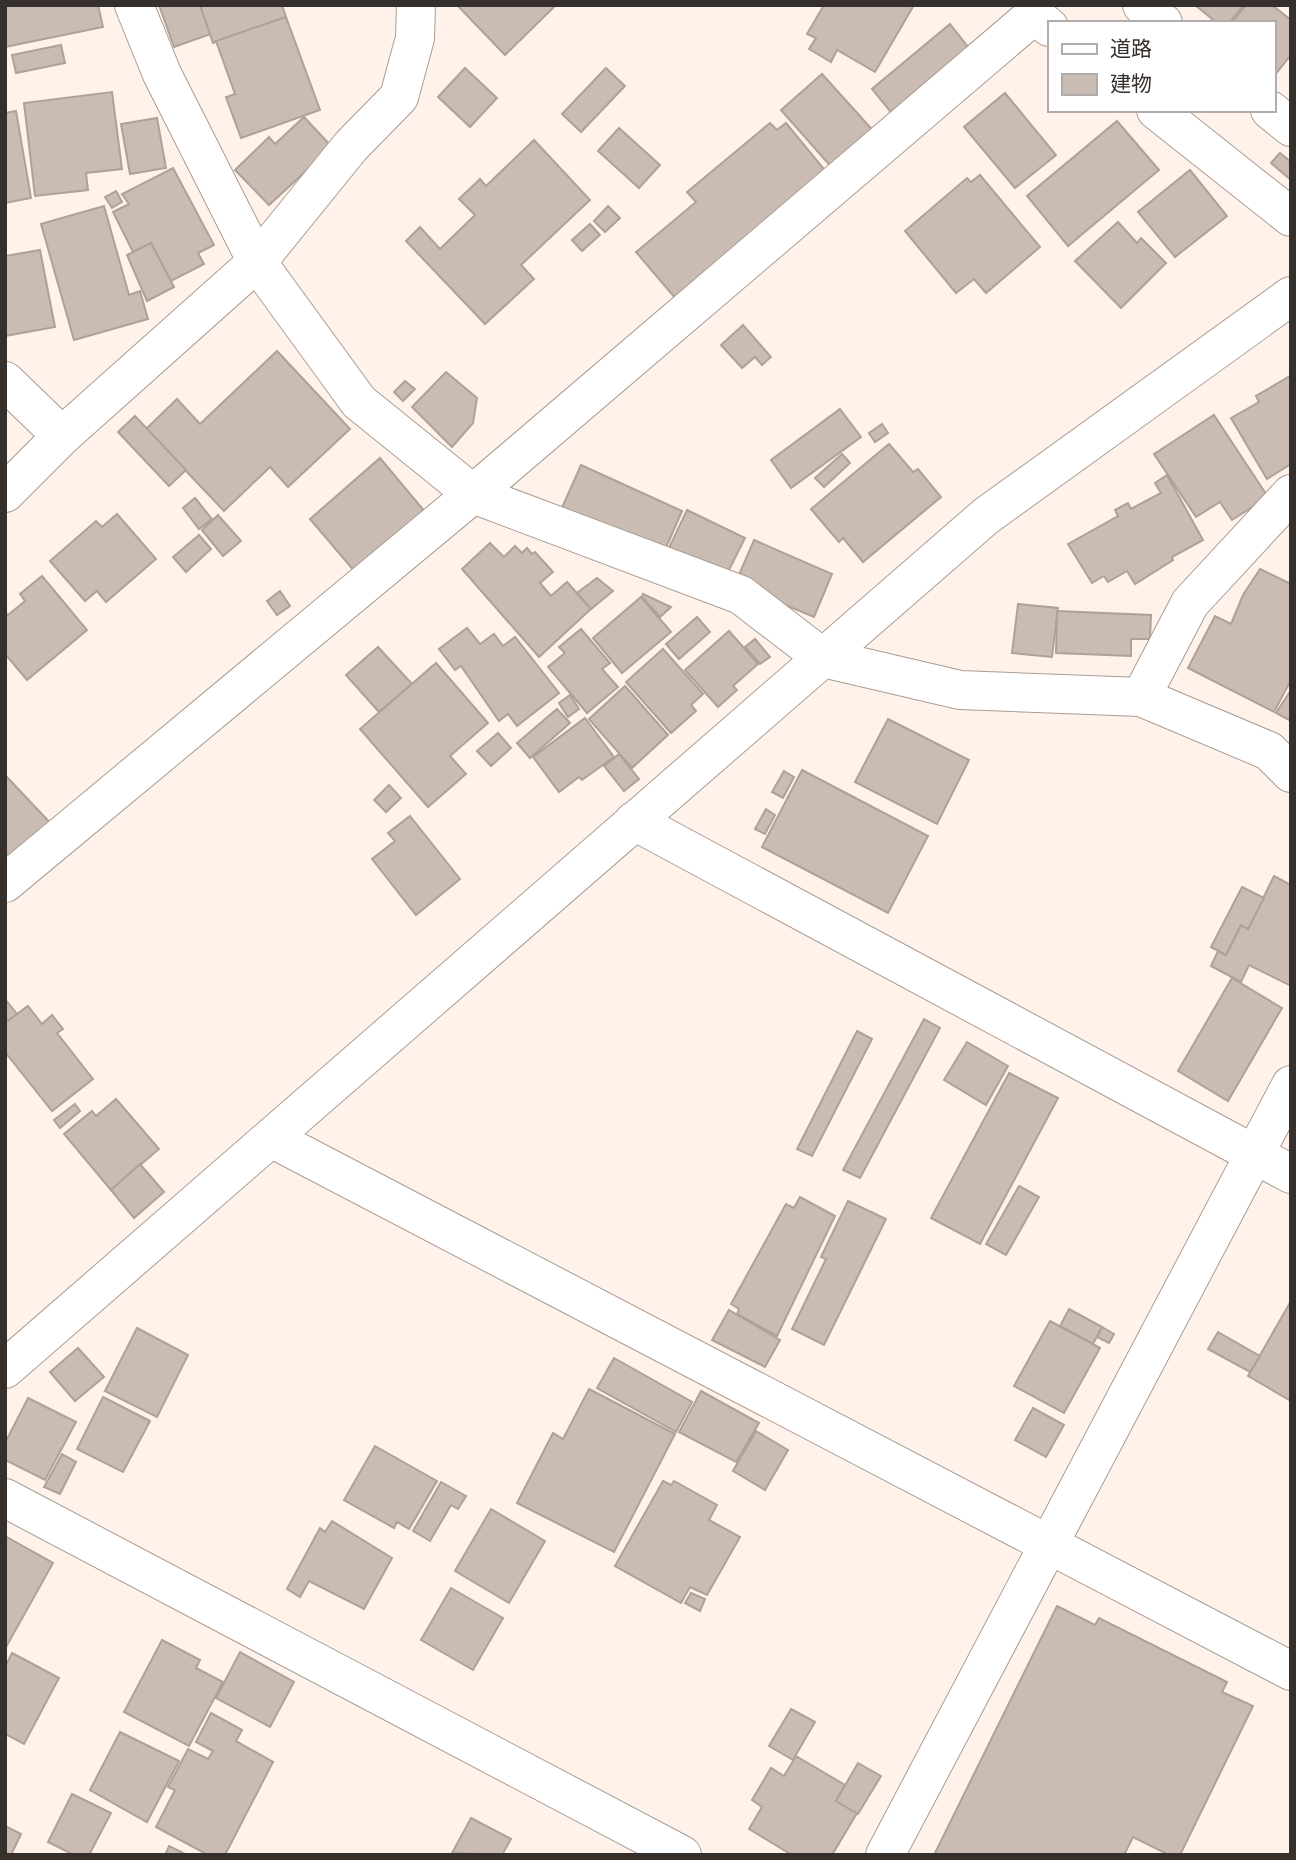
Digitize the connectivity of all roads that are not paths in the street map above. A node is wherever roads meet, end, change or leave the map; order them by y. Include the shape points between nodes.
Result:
1 (134, 5) edge
2 (416, 5) edge
3 (1142, 5) edge
4 (1161, 21) edge
5 (1048, 26) edge
6 (1159, 112) edge
7 (1272, 112) edge
8 (1291, 127) edge
9 (1291, 216) edge
10 (257, 262) junction
11 (1291, 296) edge
12 (5, 381) edge
13 (62, 436) junction
14 (5, 493) edge
15 (472, 494) junction
16 (1291, 494) edge
17 (823, 658) junction
18 (1141, 697) junction
19 (1291, 773) edge
20 (634, 821) junction
21 (5, 883) edge
22 (1291, 1085) edge
23 (273, 1139) junction
24 (1255, 1155) junction
25 (1291, 1174) edge
26 (5, 1369) edge
27 (5, 1498) edge
28 (1048, 1546) junction
29 (1291, 1671) edge
30 (682, 1855) edge
31 (885, 1855) edge

1 - 10 street via 162,74
2 - 10 street via 415,38 399,97 351,146
3 - 4 street
5 - 15 street via 1034,15
6 - 9 street
7 - 8 street
10 - 13 street
10 - 15 street via 359,402
11 - 17 street via 986,516
12 - 13 street
13 - 14 street
15 - 17 street via 741,595
15 - 21 street
16 - 18 street via 1190,603
17 - 18 street via 960,690
17 - 20 street
18 - 19 street via 1269,751
20 - 23 street
20 - 24 street
22 - 24 street
23 - 26 street
23 - 28 street
24 - 25 street
24 - 28 street
27 - 30 street
28 - 29 street
28 - 31 street

